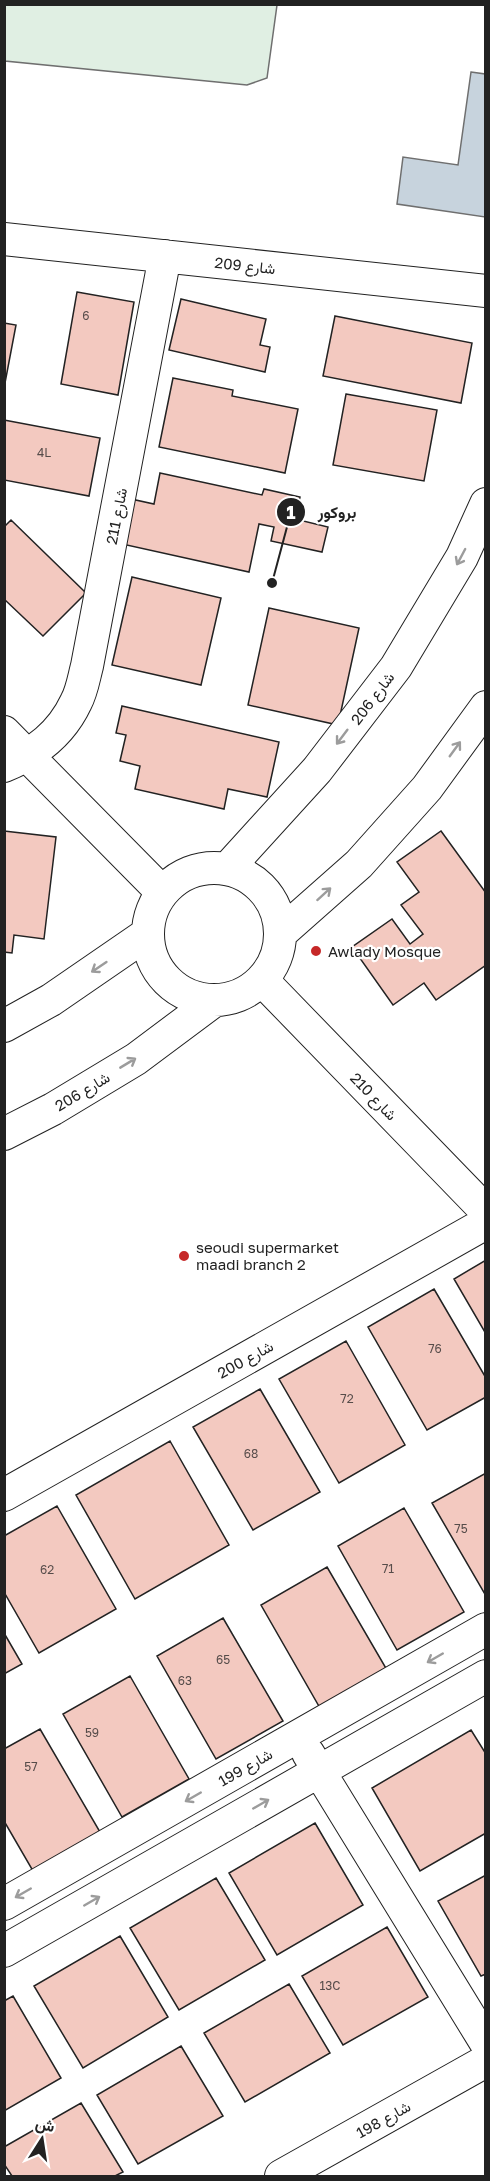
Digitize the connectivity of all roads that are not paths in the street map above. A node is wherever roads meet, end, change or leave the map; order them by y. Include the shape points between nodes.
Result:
1 (4, 239) edge
2 (165, 256) junction
3 (486, 291) edge
4 (486, 504) edge
5 (486, 707) edge
6 (4, 732) edge
7 (17, 761) edge
8 (226, 869) junction
9 (162, 892) junction
10 (280, 933) junction
11 (147, 934) junction
12 (262, 980) junction
13 (215, 1000) junction
14 (4, 1026) edge
15 (4, 1134) edge
16 (486, 1211) edge
17 (486, 1223) edge
18 (4, 1495) edge
19 (486, 1629) edge
20 (486, 1676) edge
21 (298, 1737) junction
22 (319, 1771) junction
23 (4, 1904) edge
24 (4, 1951) edge
25 (486, 2043) edge
26 (486, 2061) edge
27 (281, 2176) edge

1 - 2 street, شارع 209
2 - 3 street, شارع 209
2 - 7 street, شارع 211 via 87,666 77,701 57,732
4 -> 8 street, شارع 206 via 462,557 396,667 317,770
10 -> 5 street via 366,855 427,788
6 - 7 street
7 - 9 street
8 - 9 street via 202,869 180,877
8 - 10 street via 248,877 265,892 276,910
9 - 11 street via 151,912
10 - 12 street via 276,958
11 - 13 street via 153,959 167,981 189,996
11 -> 14 street via 51,1000
12 - 13 street via 241,995
12 - 16 street, شارع 210
15 -> 13 street, شارع 206 via 136,1059
17 - 18 street, شارع 200
19 -> 21 street, شارع 199
20 - 22 street
21 - 22 street
21 -> 23 street, شارع 199
24 -> 22 street
22 - 25 street
26 - 27 street, شارع 198

